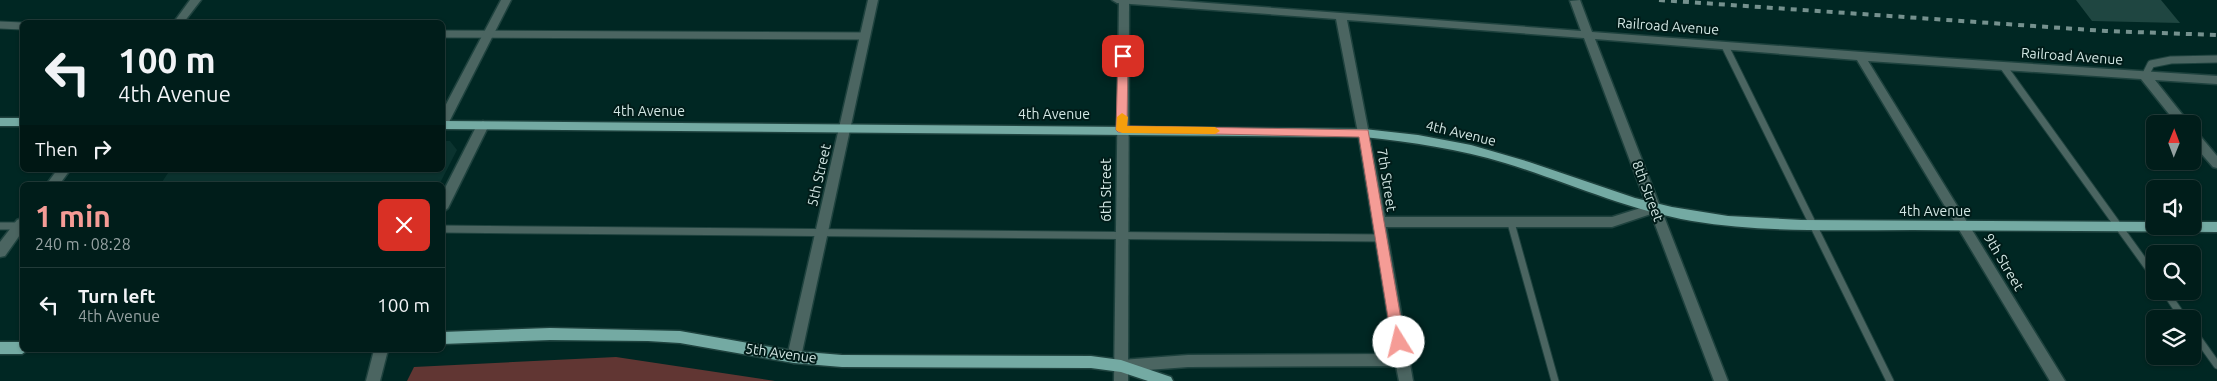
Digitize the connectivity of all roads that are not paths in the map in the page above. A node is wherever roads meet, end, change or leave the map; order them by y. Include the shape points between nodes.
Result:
1 (196, 0) edge
2 (506, 0) edge
3 (873, 0) edge
4 (1117, 0) edge
5 (1124, 0) edge
6 (1575, 1) dead end
7 (1341, 15) junction
8 (181, 20) edge
9 (0, 25) edge
10 (20, 26) edge
11 (445, 34) edge
12 (488, 34) junction
13 (865, 36) junction
14 (1588, 36) junction
15 (1725, 46) junction
16 (1860, 56) junction
17 (2217, 59) edge
18 (2003, 66) junction
19 (2145, 76) junction
20 (2217, 80) edge
21 (2177, 115) edge
22 (445, 119) edge
23 (0, 122) edge
24 (20, 122) edge
25 (445, 125) edge
26 (483, 125) junction
27 (845, 128) junction
28 (1122, 130) junction
29 (1364, 133) junction
30 (2201, 145) edge
31 (2217, 164) edge
32 (62, 172) edge
33 (54, 182) edge
34 (445, 202) edge
35 (1655, 208) junction
36 (1379, 222) junction
37 (1511, 223) junction
38 (1813, 224) junction
39 (20, 225) edge
40 (0, 226) edge
41 (1964, 226) junction
42 (20, 227) edge
43 (2120, 227) junction
44 (2217, 227) edge
45 (445, 229) edge
46 (821, 233) junction
47 (1121, 236) junction
48 (1381, 238) junction
49 (0, 252) edge
50 (2146, 264) edge
51 (445, 338) edge
52 (2201, 343) edge
53 (0, 348) edge
54 (20, 348) edge
55 (380, 352) edge
56 (794, 357) junction
57 (1402, 360) junction
58 (2217, 365) edge
59 (1121, 366) junction
60 (373, 381) edge
61 (1121, 381) edge
62 (1166, 381) edge
63 (1406, 381) edge
64 (1556, 381) edge
65 (1720, 381) edge
66 (1890, 381) edge
67 (2058, 381) edge

1 - 8 street
2 - 12 street
3 - 13 street, 5th Street
4 - 5 street, Railroad Avenue
5 - 7 street, Railroad Avenue
5 - 28 street, 6th Street
6 - 14 street, 8th Street
7 - 14 street, Railroad Avenue
7 - 29 street, 7th Street
9 - 10 lane
11 - 12 lane
12 - 13 lane
12 - 22 street
13 - 27 street, 5th Street
14 - 15 street, Railroad Avenue
14 - 35 street, 8th Street
15 - 16 street, Railroad Avenue
15 - 38 lane
16 - 18 street, Railroad Avenue
16 - 41 street, 9th Street
17 - 19 lane via 2151,64
18 - 19 street, Railroad Avenue
18 - 43 lane
19 - 20 street, Railroad Avenue
19 - 21 street
23 - 24 main road
25 - 26 main road, 4th Avenue
26 - 27 main road, 4th Avenue
26 - 34 street
27 - 28 main road, 4th Avenue
27 - 46 street, 5th Street
28 - 29 main road, 4th Avenue
28 - 47 street, 6th Street
29 - 35 main road, 4th Avenue via 1412,137 1476,150
29 - 36 street, 7th Street
30 - 31 street
32 - 33 street
35 - 37 street, 4th Avenue via 1612,222
35 - 38 main road, 4th Avenue via 1735,222
35 - 65 street, 8th Street
36 - 37 street, 4th Avenue
36 - 48 street, 7th Street
37 - 64 lane
38 - 41 main road, 4th Avenue
38 - 66 lane
39 - 40 lane
41 - 43 main road, 4th Avenue
41 - 67 street, 9th Street
42 - 49 street
43 - 44 main road, 4th Avenue
43 - 50 lane
45 - 46 lane
46 - 47 lane
46 - 56 street, 5th Street
47 - 48 lane
47 - 59 street, 6th Street
48 - 57 street, 7th Street
51 - 56 main road, 5th Avenue via 648,334
52 - 58 lane
53 - 54 main road
55 - 60 street
56 - 59 main road, 5th Avenue via 842,361 1091,362
57 - 59 street, 5th Avenue via 1188,360
57 - 63 street, 7th Street
59 - 61 street, 6th Street
59 - 62 main road, 5th Avenue

